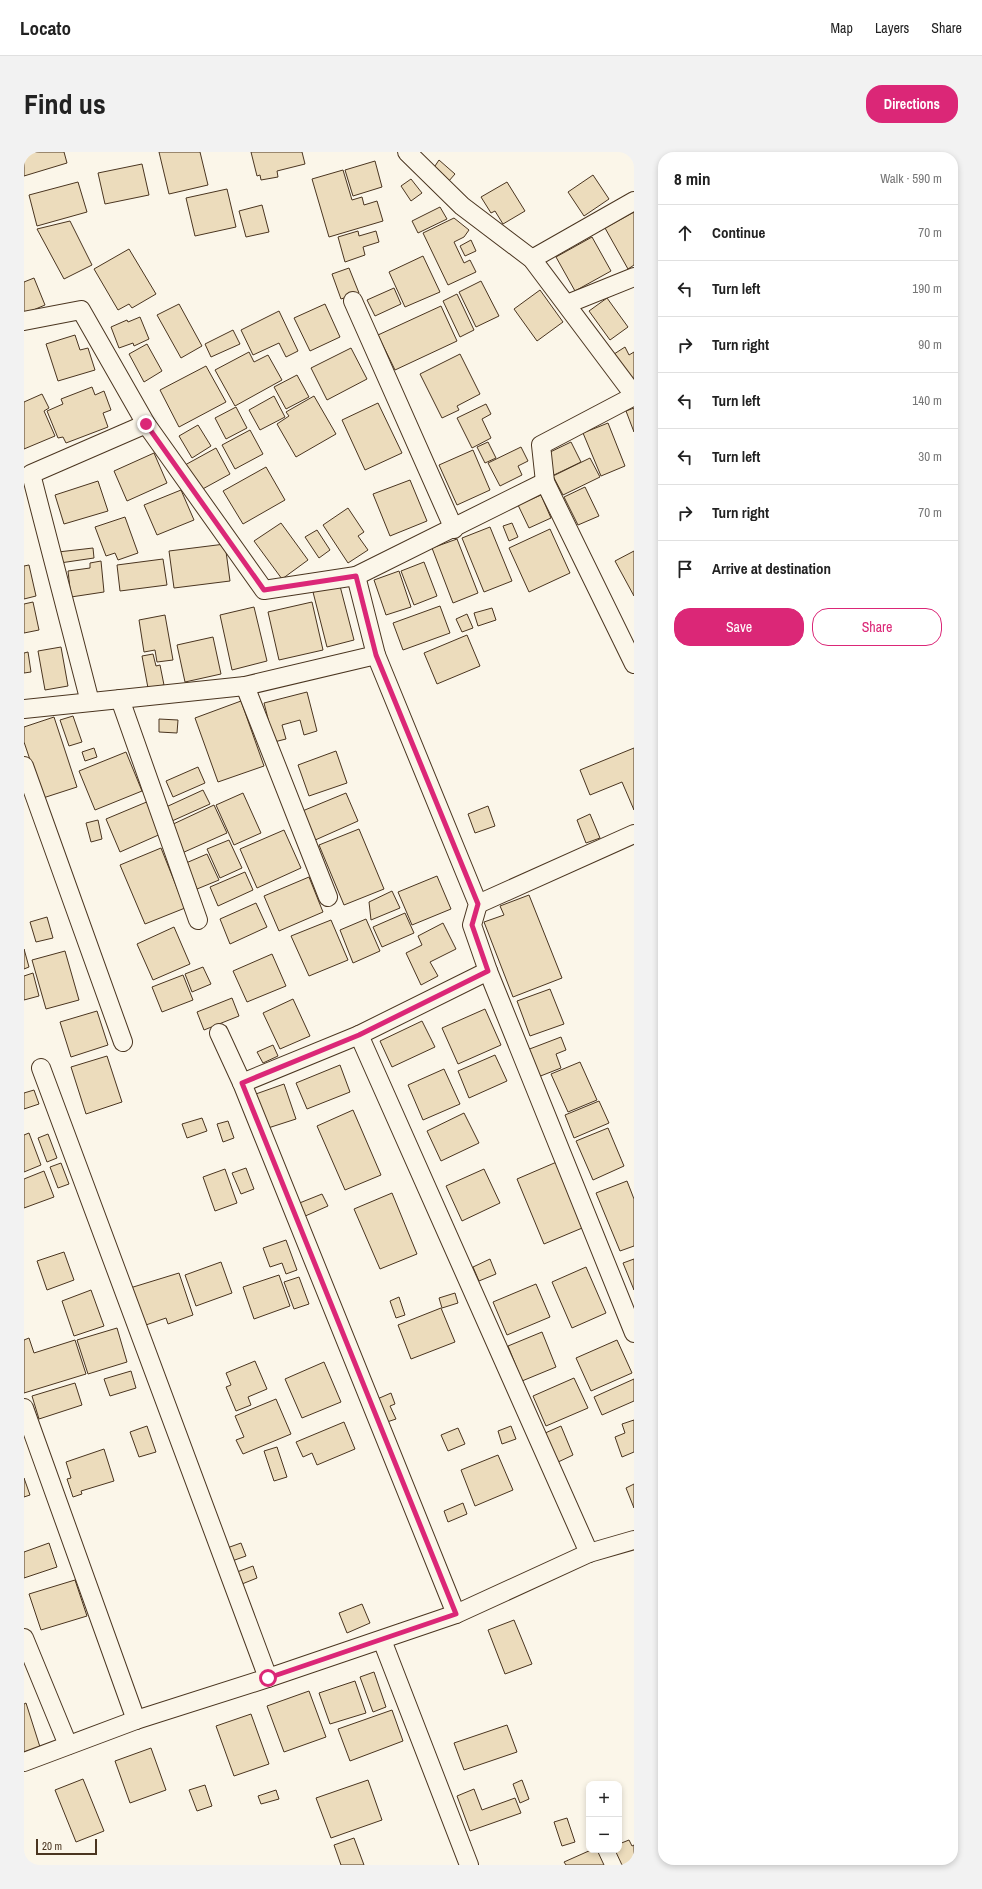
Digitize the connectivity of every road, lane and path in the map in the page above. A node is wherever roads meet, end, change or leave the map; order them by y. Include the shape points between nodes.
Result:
1 (407, 152) edge
2 (634, 200) edge
3 (532, 260) junction
4 (634, 277) edge
5 (353, 301) dead end
6 (567, 304) junction
7 (24, 321) edge
8 (634, 395) edge
9 (146, 424) junction
10 (27, 476) edge
11 (545, 482) junction
12 (454, 529) junction
13 (356, 576) junction
14 (376, 655) junction
15 (634, 664) edge
16 (245, 686) junction
17 (120, 699) junction
18 (90, 702) junction
19 (24, 710) edge
20 (24, 766) edge
21 (634, 834) edge
22 (328, 897) dead end
23 (478, 904) junction
24 (198, 920) dead end
25 (488, 971) junction
26 (219, 1033) dead end
27 (359, 1035) junction
28 (123, 1042) dead end
29 (41, 1068) dead end
30 (242, 1083) junction
31 (634, 1333) edge
32 (24, 1408) edge
33 (634, 1540) edge
34 (589, 1553) junction
35 (456, 1614) junction
36 (24, 1638) edge
37 (382, 1640) junction
38 (268, 1678) junction
39 (136, 1720) junction
40 (68, 1745) junction
41 (24, 1762) edge
42 (469, 1865) edge

1 - 3 street via 462,206
2 - 3 street
3 - 6 street
4 - 6 street
5 - 12 street
6 - 8 street
7 - 9 street via 81,310
8 - 11 street via 541,445
9 - 10 street
9 - 13 street via 264,590
10 - 18 street
11 - 12 street
11 - 15 street
12 - 13 street
13 - 14 street
14 - 16 street
14 - 23 street
16 - 17 street
16 - 22 street
17 - 18 street
17 - 24 street
18 - 19 street
20 - 28 street
21 - 23 street
23 - 25 street via 472,925
25 - 27 street
25 - 31 street
26 - 30 street
27 - 30 street
27 - 34 street
29 - 38 street
30 - 35 street
32 - 39 street
33 - 34 street
34 - 35 street
35 - 37 street
36 - 40 street
37 - 38 street
37 - 42 street
38 - 39 street
39 - 40 street
40 - 41 street

